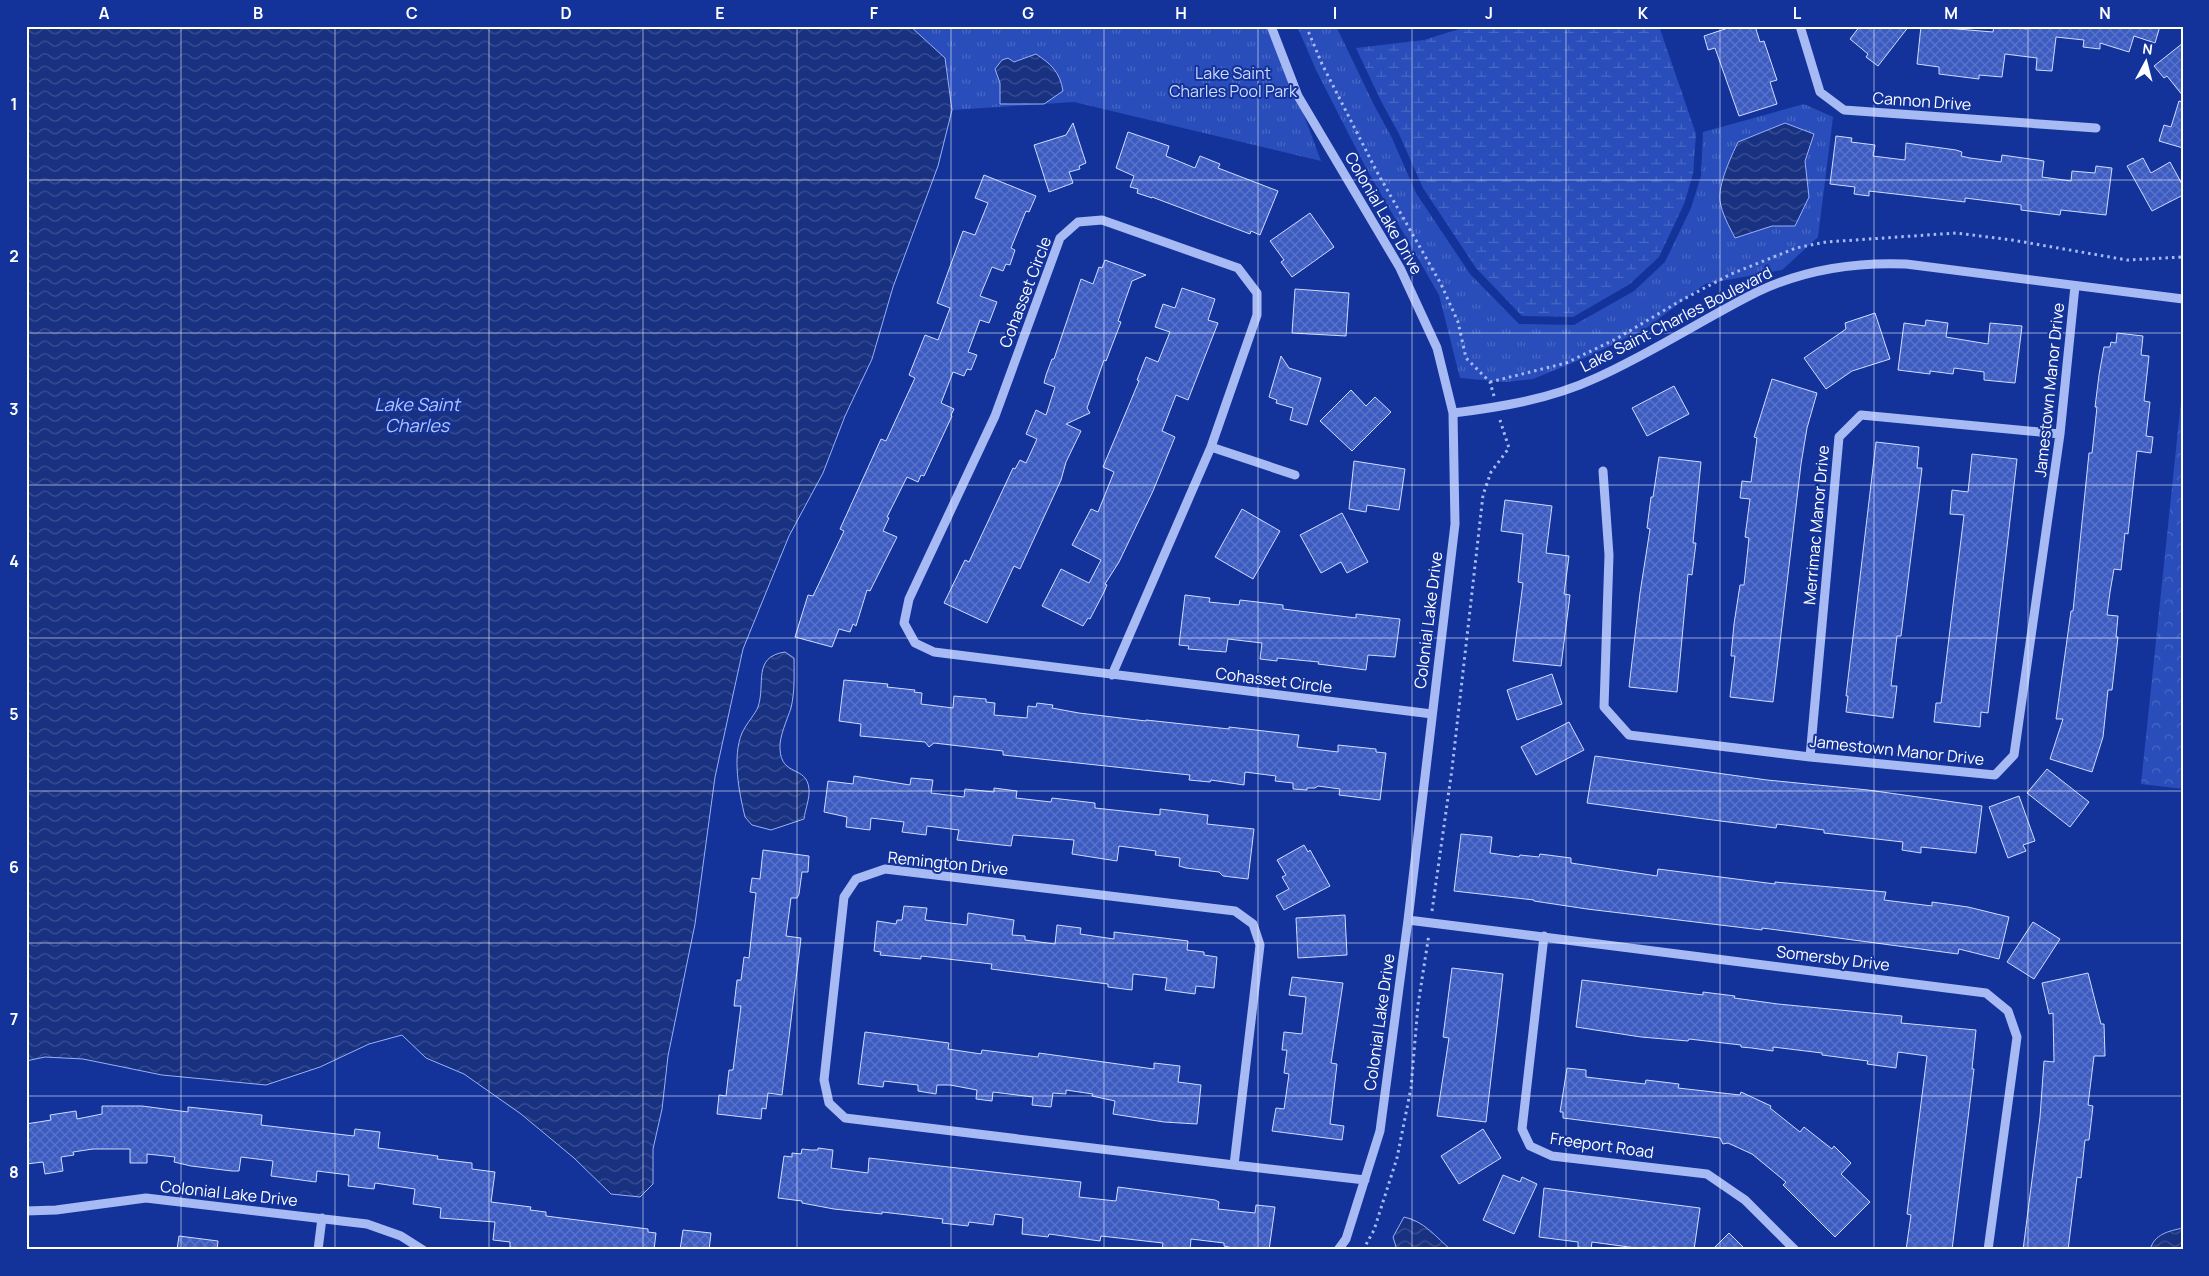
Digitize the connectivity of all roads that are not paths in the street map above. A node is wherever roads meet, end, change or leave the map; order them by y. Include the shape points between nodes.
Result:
1 (1271, 26) edge
2 (1800, 26) edge
3 (2096, 128) dead end
4 (2075, 286) junction
5 (2183, 299) edge
6 (1453, 413) junction
7 (2060, 434) junction
8 (1211, 447) junction
9 (1603, 471) dead end
10 (1295, 475) dead end
11 (1112, 675) junction
12 (1432, 714) junction
13 (1810, 757) junction
14 (1408, 920) junction
15 (1544, 936) junction
16 (1234, 1165) junction
17 (1365, 1180) junction
18 (26, 1211) edge
19 (322, 1218) junction
20 (318, 1250) edge
21 (424, 1250) edge
22 (1338, 1250) edge
23 (1795, 1250) edge
24 (1988, 1250) edge

1 - 6 street, Colonial Lake Drive via 1298,96 1400,268 1437,348
2 - 3 street, Cannon Drive via 1820,92 1844,110
4 - 5 street, Lake Saint Charles Boulevard
4 - 6 street, Lake Saint Charles Boulevard via 1906,264 1846,266 1800,276 1758,292 1595,379 1551,395 1496,408
4 - 7 street, Jamestown Manor Drive
6 - 12 street, Colonial Lake Drive via 1454,524
7 - 13 street, Jamestown Manor Drive via 2014,755 1995,775
7 - 13 street, Merrimac Manor Drive via 1861,415 1839,437
8 - 10 street
8 - 11 street, Cohasset Circle
8 - 11 street, Cohasset Circle via 1257,315 1257,293 1238,268 1102,220 1078,222 1060,238 995,416 908,599 904,623 915,643 934,652
9 - 13 street, Jamestown Manor Drive via 1610,555 1604,707 1630,735
11 - 12 street, Cohasset Circle
12 - 14 street, Colonial Lake Drive
14 - 15 street, Somersby Drive
14 - 17 street, Colonial Lake Drive via 1380,1131
15 - 23 street, Freeport Road via 1522,1129 1530,1146 1552,1156 1707,1174 1745,1200
15 - 24 street, Somersby Drive via 1986,993 2008,1011 2018,1037
16 - 16 street, Remington Drive via 844,1118 829,1103 824,1080 844,897 856,879 885,869 1235,911 1253,924 1260,945
16 - 17 street, Remington Drive
17 - 22 street, Colonial Lake Drive via 1346,1239
18 - 19 street, Colonial Lake Drive via 146,1198
19 - 20 street
19 - 21 street, Colonial Lake Drive via 367,1224 401,1236

